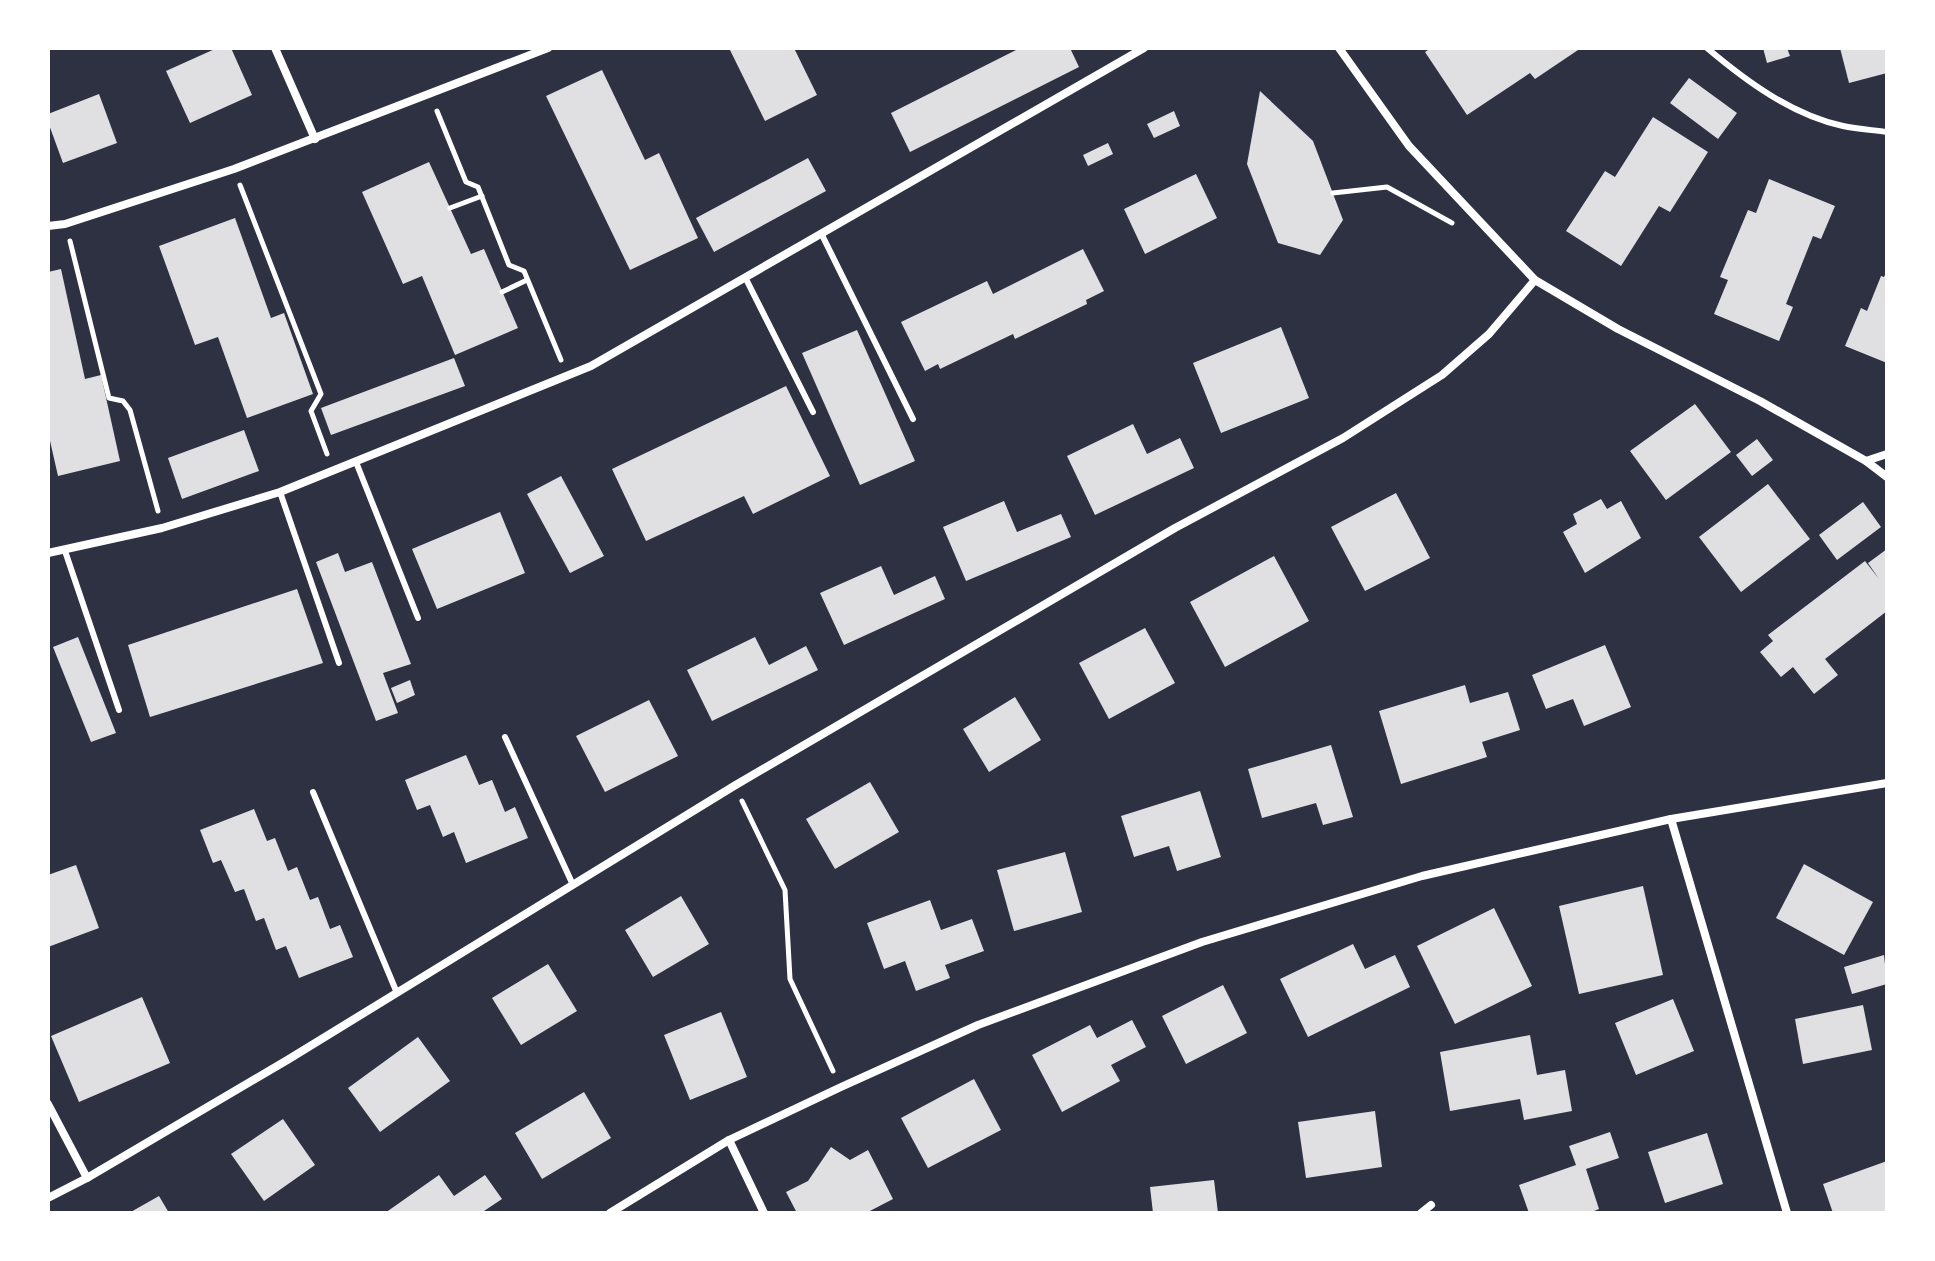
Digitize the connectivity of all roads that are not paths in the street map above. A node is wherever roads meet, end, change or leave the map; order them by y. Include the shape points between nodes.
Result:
1 (275, 48) edge
2 (548, 48) edge
3 (1144, 48) edge
4 (1339, 48) edge
5 (1707, 48) edge
6 (1887, 132) edge
7 (315, 139) junction
8 (48, 226) edge
9 (821, 233) junction
10 (745, 277) junction
11 (1535, 280) junction
12 (813, 412) dead end
13 (913, 419) dead end
14 (1887, 454) edge
15 (1866, 461) junction
16 (356, 462) junction
17 (1887, 477) edge
18 (280, 492) junction
19 (65, 551) junction
20 (48, 553) edge
21 (418, 618) dead end
22 (339, 663) dead end
23 (119, 710) dead end
24 (505, 737) dead end
25 (1887, 783) edge
26 (313, 792) dead end
27 (1671, 819) junction
28 (573, 885) junction
29 (397, 993) junction
30 (48, 1104) edge
31 (729, 1140) junction
32 (87, 1178) junction
33 (48, 1198) edge
34 (1431, 1205) dead end
35 (610, 1213) edge
36 (764, 1213) edge
37 (1421, 1213) edge
38 (1787, 1213) edge

1 - 7 street
2 - 7 street
3 - 9 street
4 - 11 street via 1409,146
5 - 6 lane via 1792,108 1841,126
7 - 8 street
9 - 10 street
9 - 13 lane
10 - 12 lane
10 - 16 street via 591,366
11 - 15 street
11 - 28 street via 1489,334 1442,375 1356,430 1175,528
14 - 15 street
15 - 17 street
16 - 18 street
16 - 21 lane
18 - 19 street
18 - 22 lane
19 - 20 street
19 - 23 lane
24 - 28 lane
25 - 27 street
26 - 29 lane
27 - 31 street via 1422,876 1202,942 978,1025
27 - 38 street
28 - 29 street
29 - 32 street
30 - 32 street
31 - 35 street
31 - 36 street
32 - 33 street
34 - 37 street

